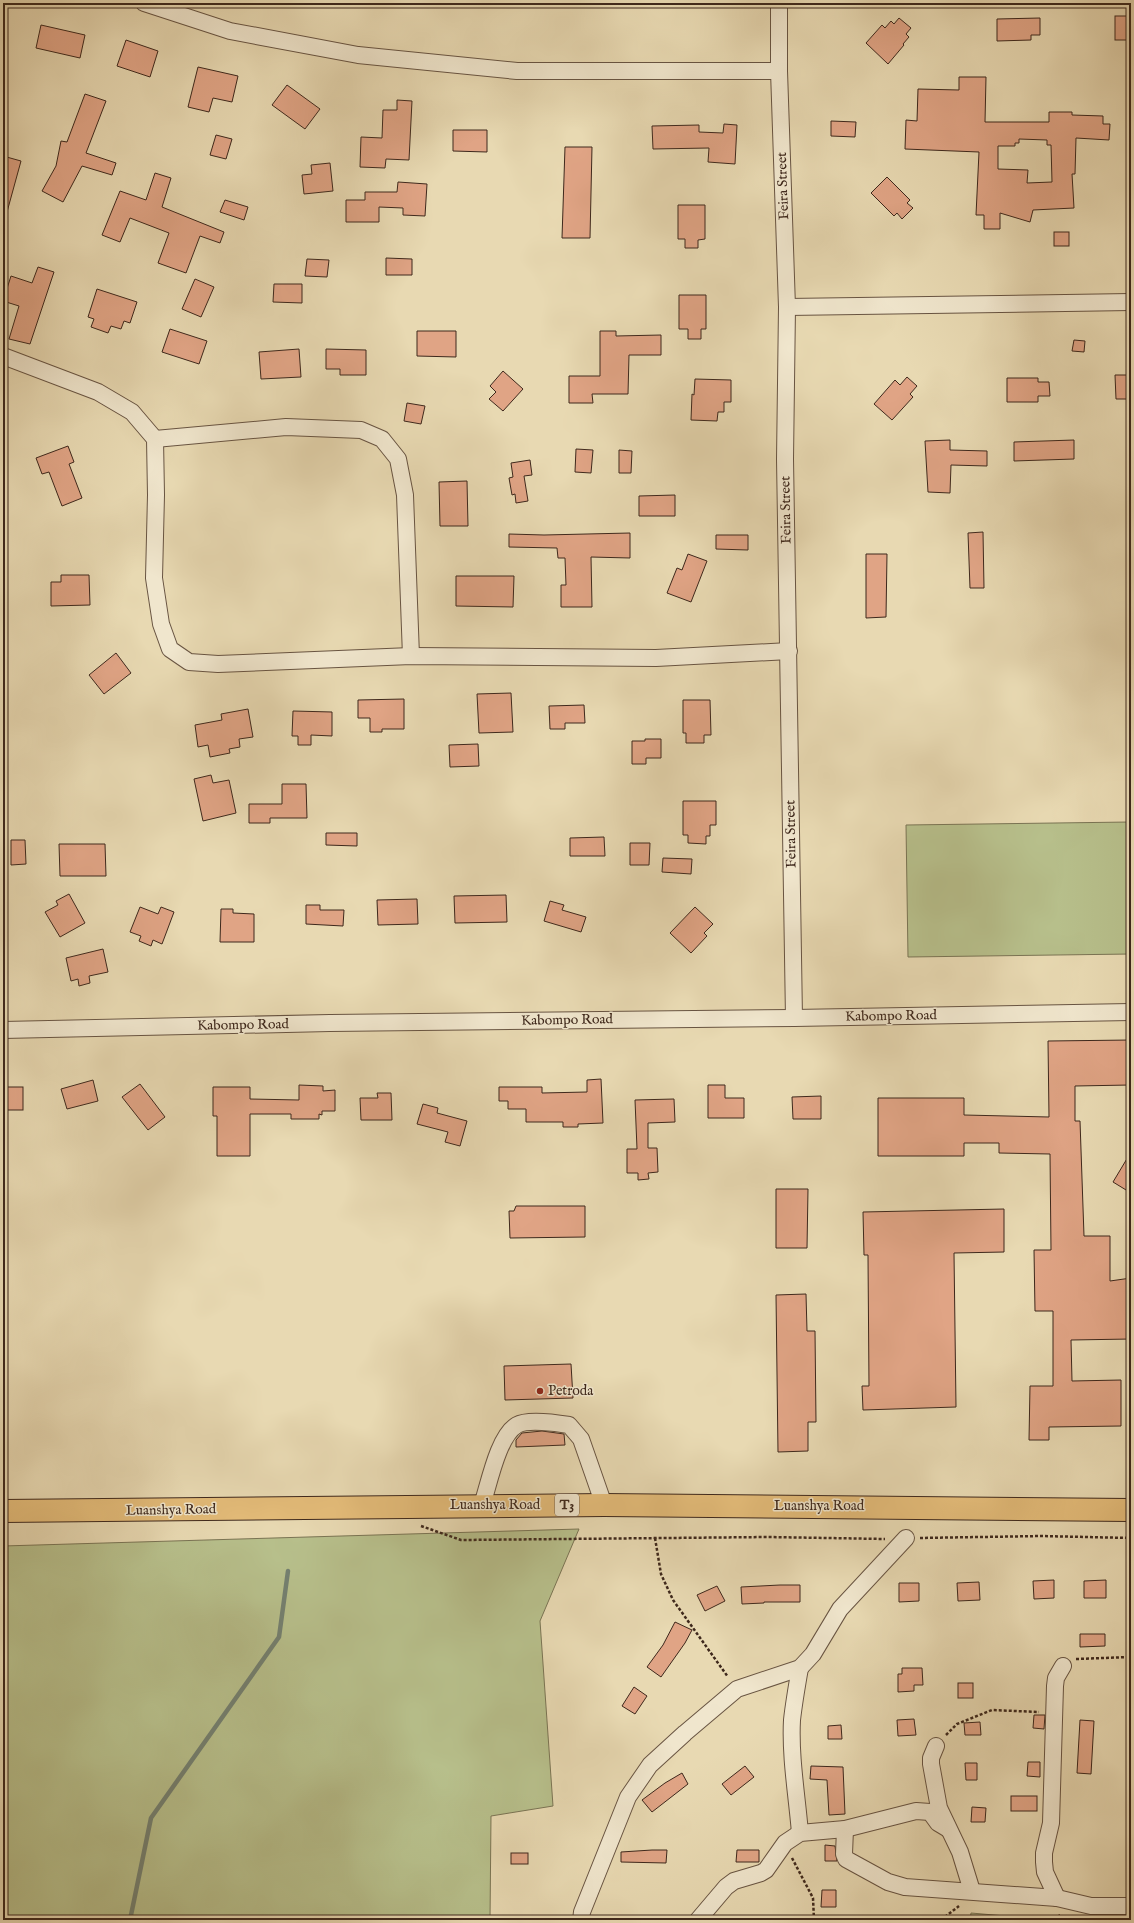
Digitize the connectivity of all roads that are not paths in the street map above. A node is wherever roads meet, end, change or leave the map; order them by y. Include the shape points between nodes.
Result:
1 (144, 3) edge
2 (779, 3) edge
3 (779, 71) junction
4 (1131, 302) edge
5 (786, 307) junction
6 (3, 356) edge
7 (155, 440) junction
8 (789, 651) junction
9 (411, 656) junction
10 (1131, 1012) edge
11 (794, 1018) junction
12 (3, 1030) edge
13 (604, 1505) junction
14 (482, 1506) junction
15 (1131, 1510) edge
16 (3, 1511) edge
17 (906, 1538) road end
18 (1063, 1666) road end
19 (800, 1668) junction
20 (936, 1746) road end
21 (845, 1829) junction
22 (948, 1829) junction
23 (800, 1833) junction
24 (972, 1891) junction
25 (1057, 1898) junction
26 (1131, 1906) edge
27 (581, 1920) edge
28 (698, 1920) edge

1 - 3 street via 230,31 358,55 517,71
2 - 3 street, Feira Street
3 - 5 street, Feira Street
4 - 5 street
5 - 8 street, Feira Street via 785,459
6 - 7 street via 98,392 132,412
7 - 9 street via 286,427 361,430 382,439 398,459 405,495
7 - 9 street via 154,578 160,624 170,649 189,662 218,664
8 - 9 street via 656,658
8 - 11 street, Feira Street
10 - 11 street, Kabompo Road
11 - 12 street, Kabompo Road via 330,1023
13 - 14 highway, Luanshya Road / T3
13 - 14 street via 581,1439 568,1425 544,1422 518,1425 505,1436
13 - 15 highway, Luanshya Road / T3
14 - 16 highway, Luanshya Road / T3
17 - 19 street via 840,1609 813,1654
18 - 25 street via 1056,1678 1051,1823 1044,1853 1045,1872
19 - 23 street via 792,1721
19 - 27 street via 737,1689 650,1765 628,1796
20 - 22 street via 931,1764 939,1808
21 - 22 street via 916,1811 930,1812 938,1823
21 - 23 street
21 - 24 street via 846,1859 888,1882 905,1887
22 - 24 street via 960,1852
23 - 28 street via 785,1843 766,1870 734,1881
24 - 25 street
25 - 26 street via 1091,1906

